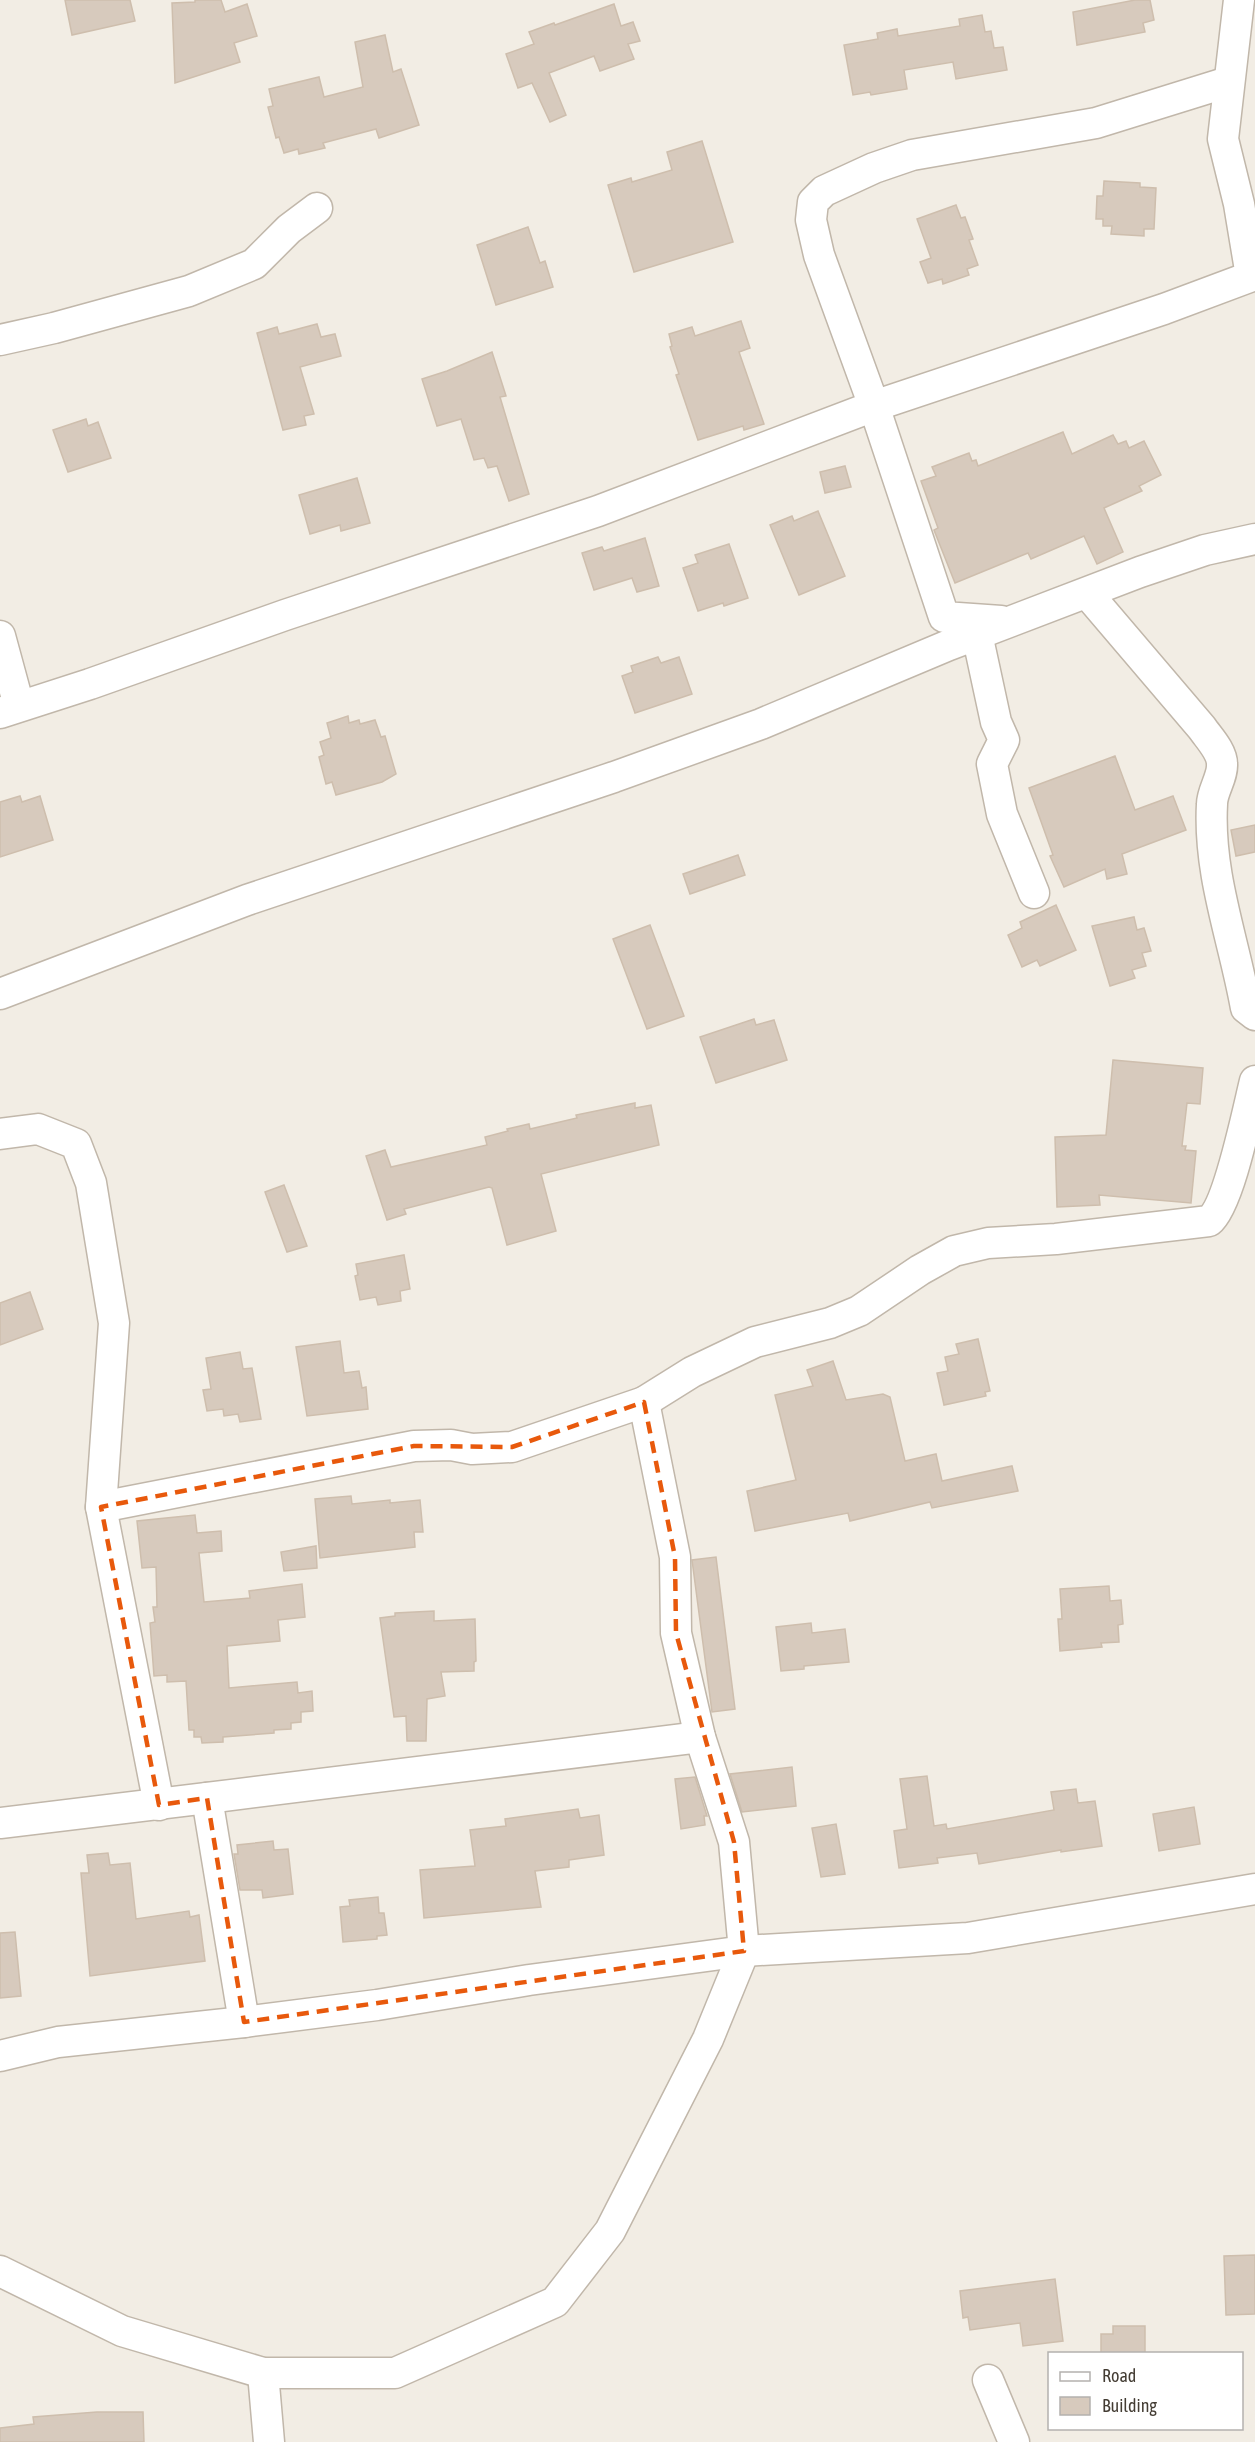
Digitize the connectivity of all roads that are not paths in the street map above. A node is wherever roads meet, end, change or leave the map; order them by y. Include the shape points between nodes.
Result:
1 (1239, 0) edge
2 (1228, 82) junction
3 (316, 208) dead end
4 (1253, 276) edge
5 (0, 340) edge
6 (874, 406) junction
7 (1255, 539) edge
8 (1087, 593) junction
9 (1010, 622) junction
10 (977, 634) junction
11 (0, 636) edge
12 (9, 710) edge
13 (1034, 893) dead end
14 (0, 994) edge
15 (1255, 1015) edge
16 (1255, 1081) edge
17 (0, 1134) edge
18 (644, 1402) junction
19 (101, 1507) junction
20 (700, 1737) junction
21 (207, 1798) junction
22 (159, 1805) junction
23 (0, 1823) edge
24 (1255, 1889) edge
25 (744, 1951) junction
26 (244, 2022) junction
27 (0, 2056) edge
28 (0, 2271) edge
29 (262, 2373) junction
30 (988, 2380) dead end
31 (269, 2442) edge
32 (1014, 2442) edge

1 - 2 street
2 - 4 street via 1223,139
2 - 6 street via 1096,123 912,155 818,195 811,220 819,255
3 - 5 street via 254,264 189,291
4 - 6 street
6 - 9 street via 944,617
6 - 12 street via 598,511
7 - 8 street via 1205,550
8 - 9 street
8 - 15 street via 1217,750 1222,764 1212,802 1219,891 1246,1008
9 - 10 street
10 - 13 street via 996,722 1004,740 992,764 1002,814
10 - 14 street via 761,724 247,900
11 - 12 street
16 - 18 street via 1230,1183 1209,1221 988,1243 954,1251 859,1311 831,1323 756,1342 692,1372
17 - 19 street via 38,1129 76,1144 91,1184 114,1323
18 - 19 street via 512,1447 414,1446
18 - 20 street via 675,1557 676,1633
19 - 22 street
20 - 21 street
20 - 25 street via 734,1842
21 - 22 street
21 - 26 street
22 - 23 street
24 - 25 street via 968,1938
25 - 26 street
25 - 29 street via 708,2039 609,2231 555,2302 395,2373
26 - 27 street via 58,2042
28 - 29 street via 122,2331
29 - 31 street
30 - 32 street

